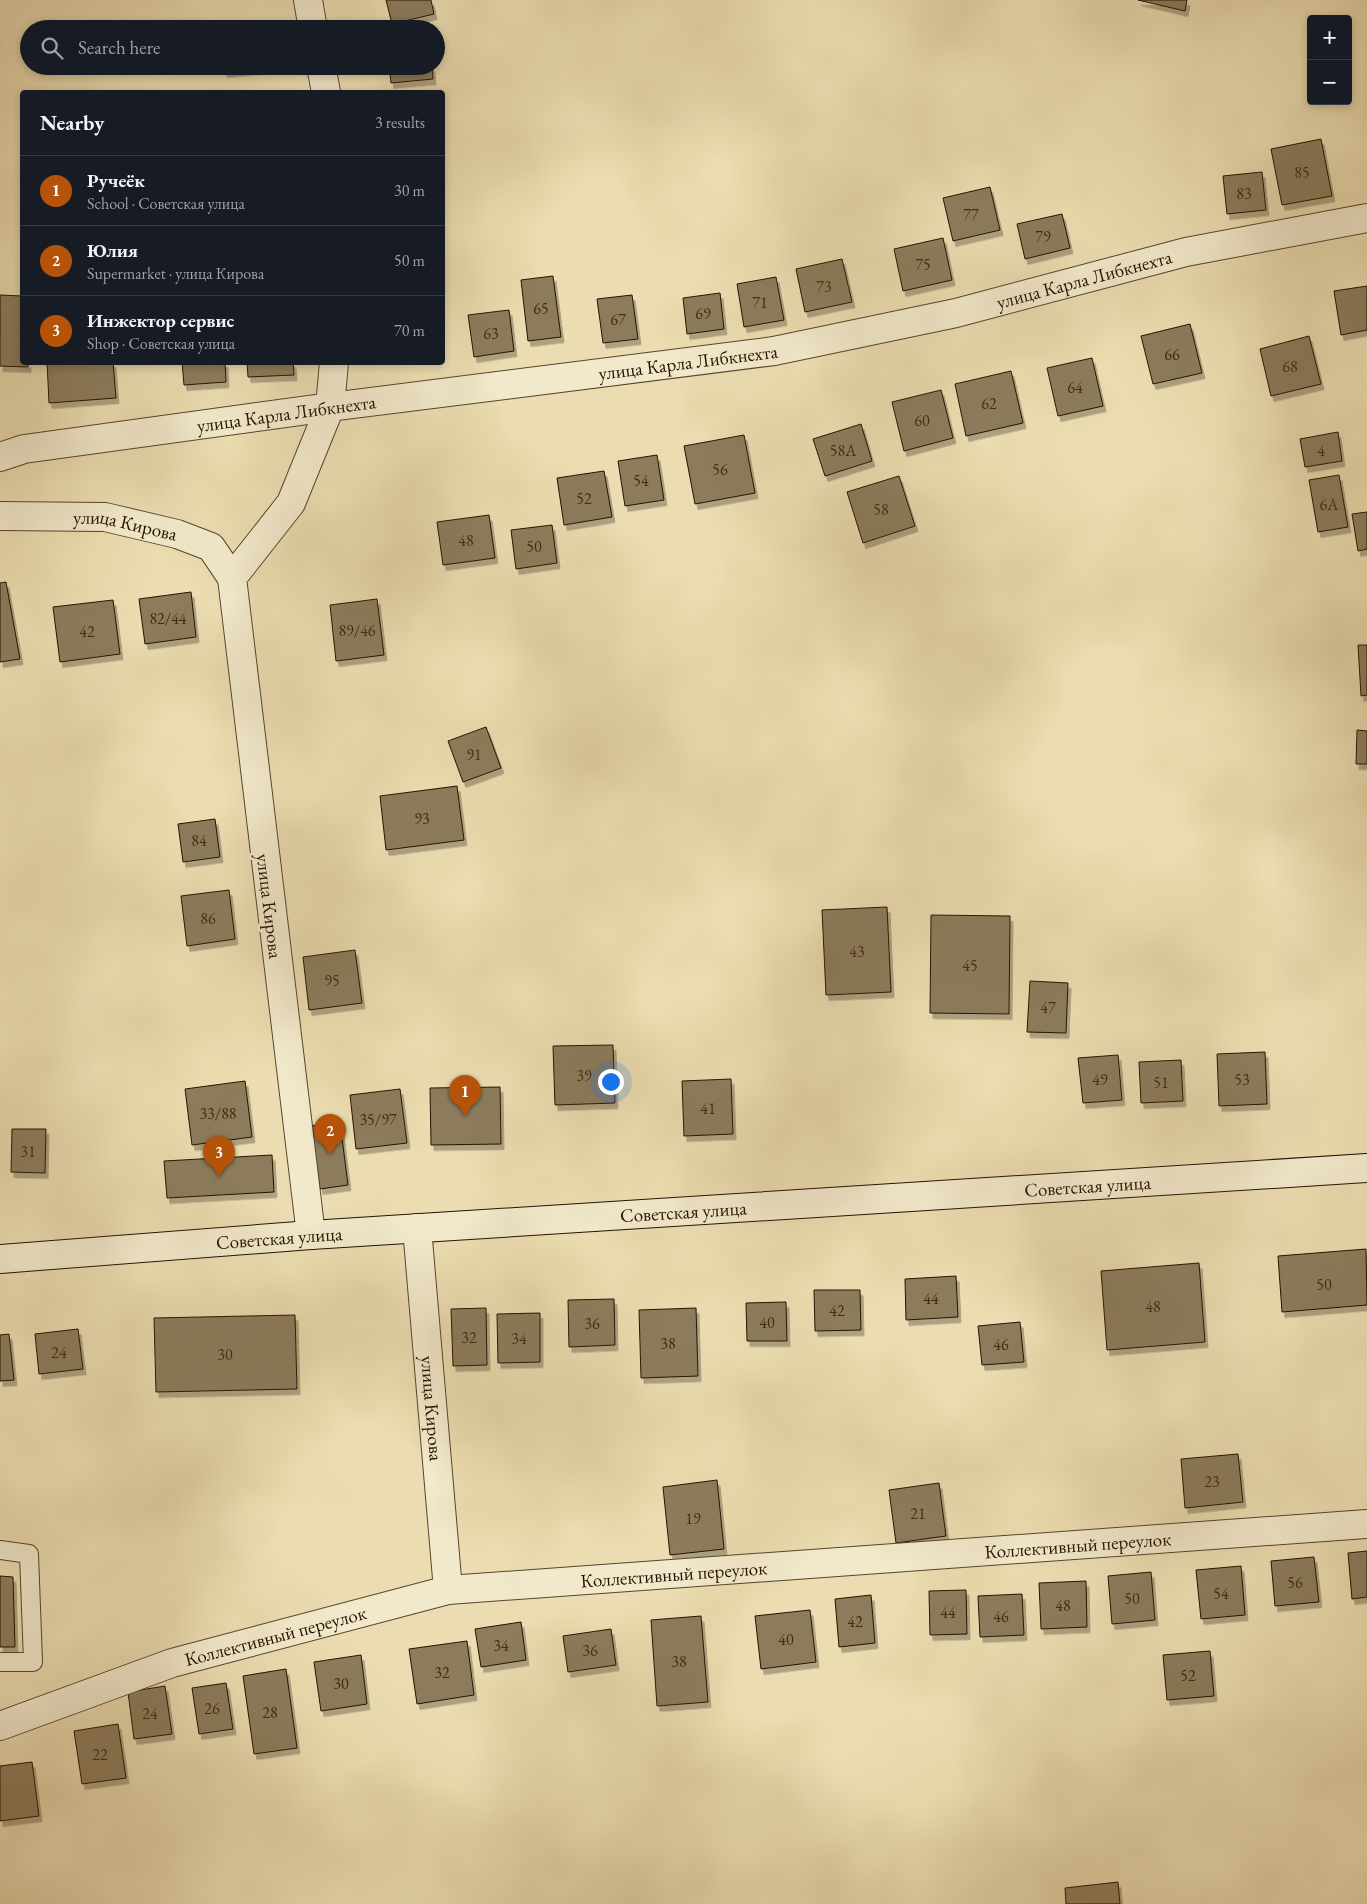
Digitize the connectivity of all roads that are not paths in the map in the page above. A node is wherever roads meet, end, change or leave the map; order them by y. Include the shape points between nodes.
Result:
1 (308, 0) edge
2 (311, 20) edge
3 (323, 75) edge
4 (326, 90) edge
5 (1367, 218) edge
6 (334, 365) edge
7 (330, 407) junction
8 (0, 457) edge
9 (0, 516) edge
10 (232, 578) junction
11 (1367, 1168) edge
12 (418, 1228) junction
13 (311, 1235) junction
14 (0, 1259) edge
15 (1367, 1524) edge
16 (0, 1550) edge
17 (448, 1590) junction
18 (0, 1662) edge
19 (0, 1726) edge

1 - 2 street
3 - 4 street
5 - 7 street, улица Карла Либкнехта via 1186,252 956,313 774,351
6 - 7 street
7 - 8 street, улица Карла Либкнехта via 24,449
7 - 10 street via 290,504
9 - 10 street, улица Кирова via 105,517 177,534 211,547
10 - 13 street, улица Кирова
11 - 12 street, Советская улица
12 - 13 street, Советская улица
12 - 17 street, улица Кирова
13 - 14 street, Советская улица
15 - 17 street, Коллективный переулок
16 - 18 lane via 29,1554 33,1662
17 - 19 street, Коллективный переулок via 172,1663

